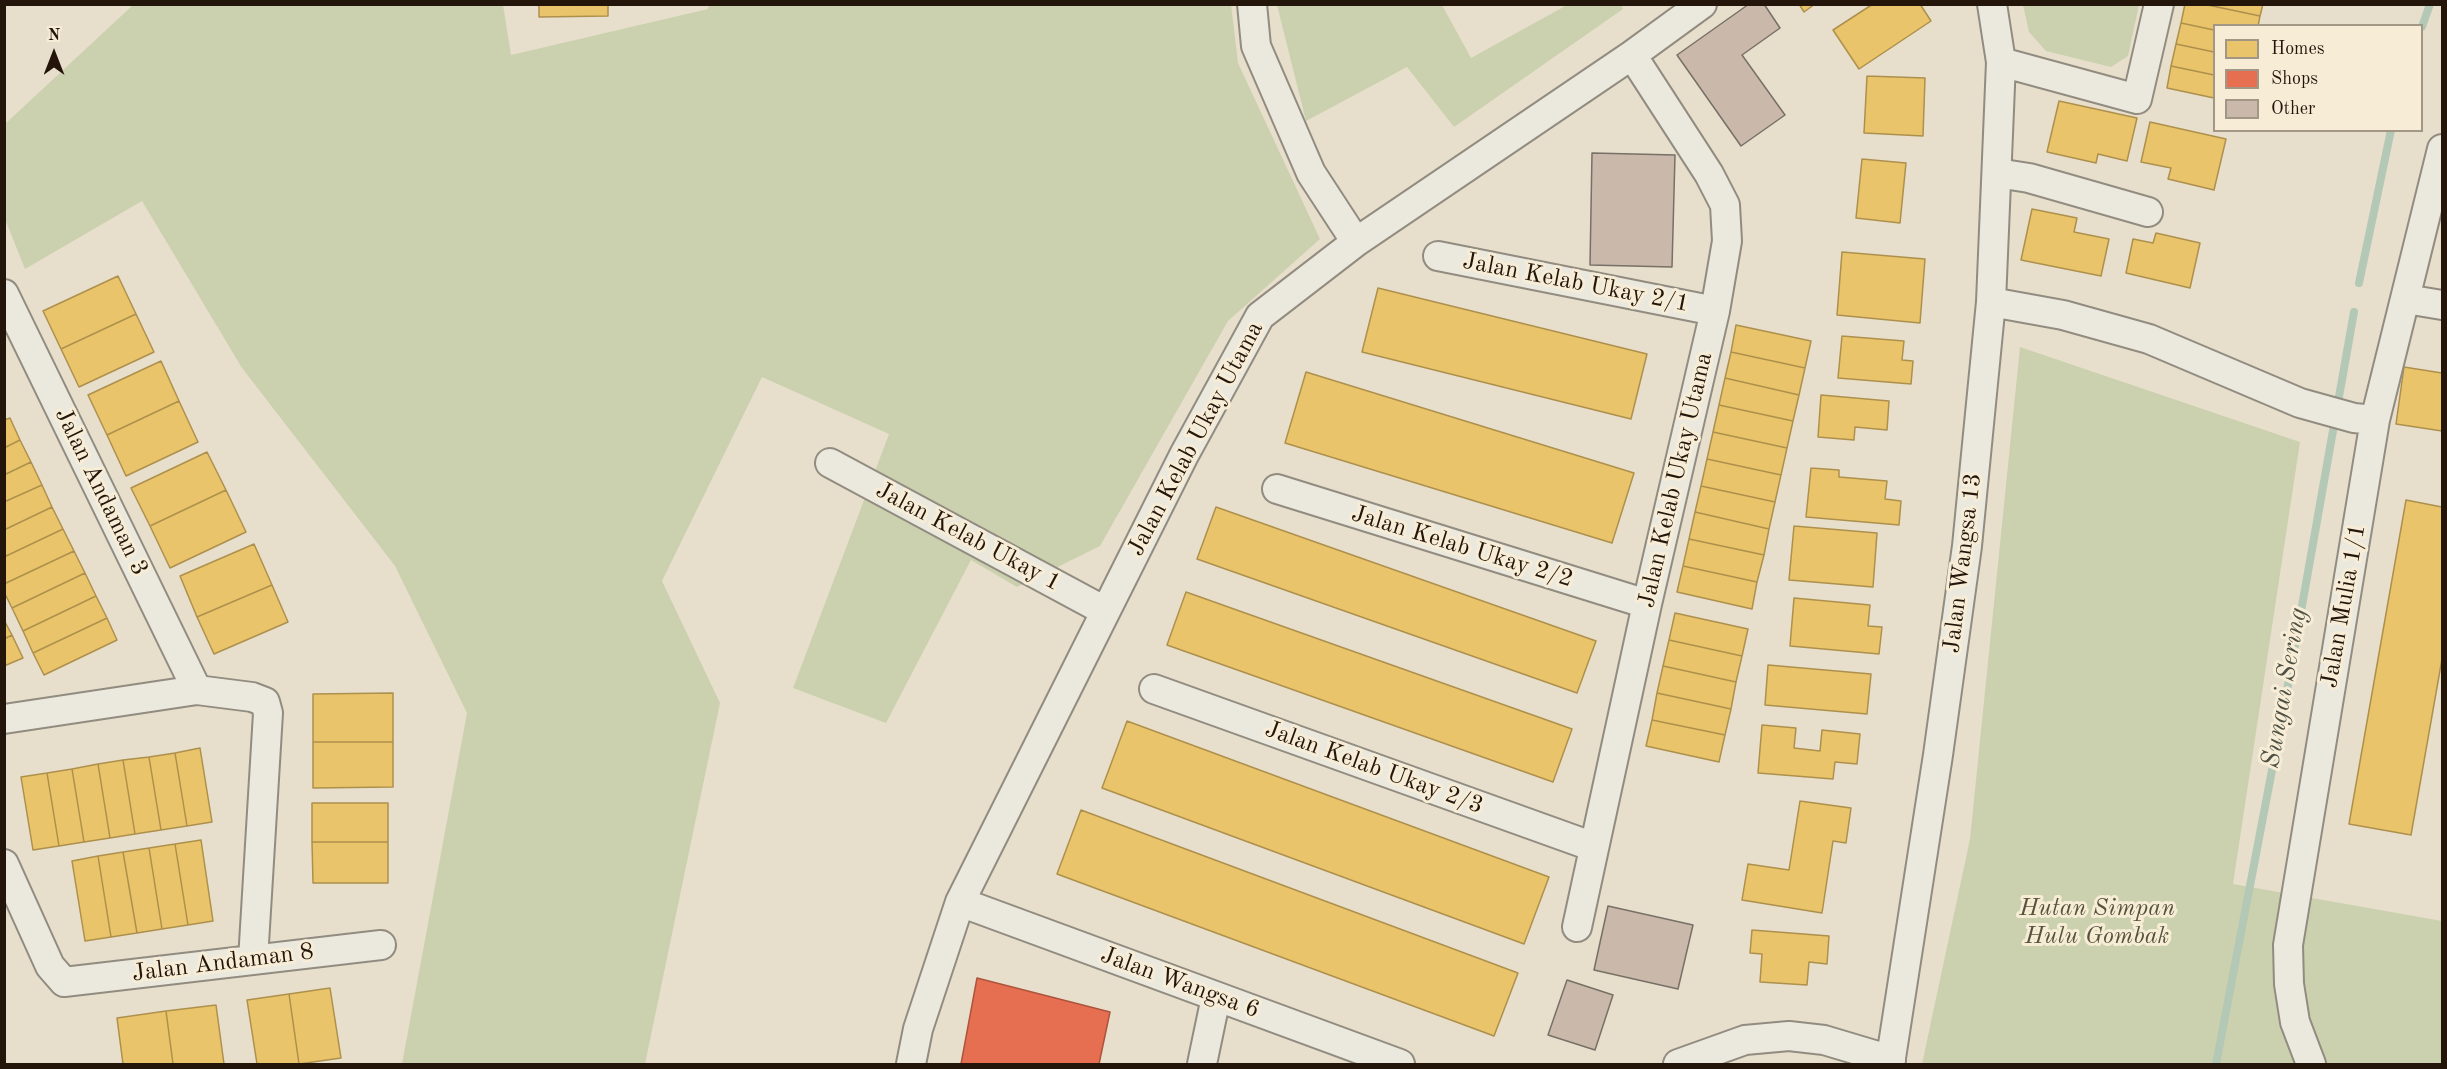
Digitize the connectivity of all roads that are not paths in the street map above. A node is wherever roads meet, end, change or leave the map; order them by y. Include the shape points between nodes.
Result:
1 (1252, 4) edge
2 (1702, 4) edge
3 (1992, 4) edge
4 (2159, 4) edge
5 (1632, 55) junction
6 (2001, 62) junction
7 (2442, 149) edge
8 (1997, 173) junction
9 (2148, 212) dead end
10 (1356, 242) junction
11 (1438, 256) dead end
12 (4, 294) edge
13 (2406, 299) junction
14 (1991, 302) junction
15 (2442, 305) edge
16 (1715, 310) junction
17 (2365, 419) junction
18 (830, 463) dead end
19 (1277, 489) dead end
20 (1647, 604) junction
21 (1105, 611) junction
22 (1154, 689) dead end
23 (197, 690) junction
24 (4, 719) edge
25 (1594, 847) junction
26 (4, 864) edge
27 (960, 903) junction
28 (1577, 927) dead end
29 (381, 945) dead end
30 (253, 960) junction
31 (1216, 997) junction
32 (1890, 1062) edge
33 (911, 1065) edge
34 (1202, 1065) edge
35 (1400, 1065) edge
36 (1678, 1065) edge
37 (2310, 1065) edge

1 - 10 street via 1256,46 1306,162
2 - 5 street, Jalan Kelab Ukay Utama
3 - 6 street, Jalan Wangsa 13
4 - 6 street via 2137,99
5 - 10 street, Jalan Kelab Ukay Utama
5 - 16 street, Jalan Kelab Ukay Utama via 1725,205 1727,241
6 - 8 street, Jalan Wangsa 13
7 - 13 street, Jalan Mulia 1/1
8 - 9 street via 2030,178
8 - 14 street, Jalan Wangsa 13
10 - 21 street, Jalan Kelab Ukay Utama via 1260,316
11 - 16 street, Jalan Kelab Ukay 2/1
12 - 23 street, Jalan Andaman 3
13 - 15 street
13 - 17 street, Jalan Mulia 1/1
14 - 17 street via 2063,315 2149,339 2300,403
14 - 32 street, Jalan Wangsa 13 via 1967,546
16 - 20 street, Jalan Kelab Ukay Utama
17 - 37 street, Jalan Mulia 1/1 via 2288,945 2295,1022
18 - 21 street, Jalan Kelab Ukay 1
19 - 20 street, Jalan Kelab Ukay 2/2
20 - 25 street, Jalan Kelab Ukay Utama
21 - 27 street, Jalan Kelab Ukay Utama
22 - 25 street, Jalan Kelab Ukay 2/3
23 - 24 street
23 - 30 street via 252,697 265,702 268,713
25 - 28 street, Jalan Kelab Ukay Utama
26 - 30 street, Jalan Andaman 8 via 50,966 64,982
27 - 31 street, Jalan Wangsa 6
27 - 33 street, Jalan Kelab Ukay Utama via 918,1029
29 - 30 street, Jalan Andaman 8
31 - 34 street
31 - 35 street, Jalan Wangsa 6
32 - 36 street via 1824,1040 1789,1036 1745,1040

